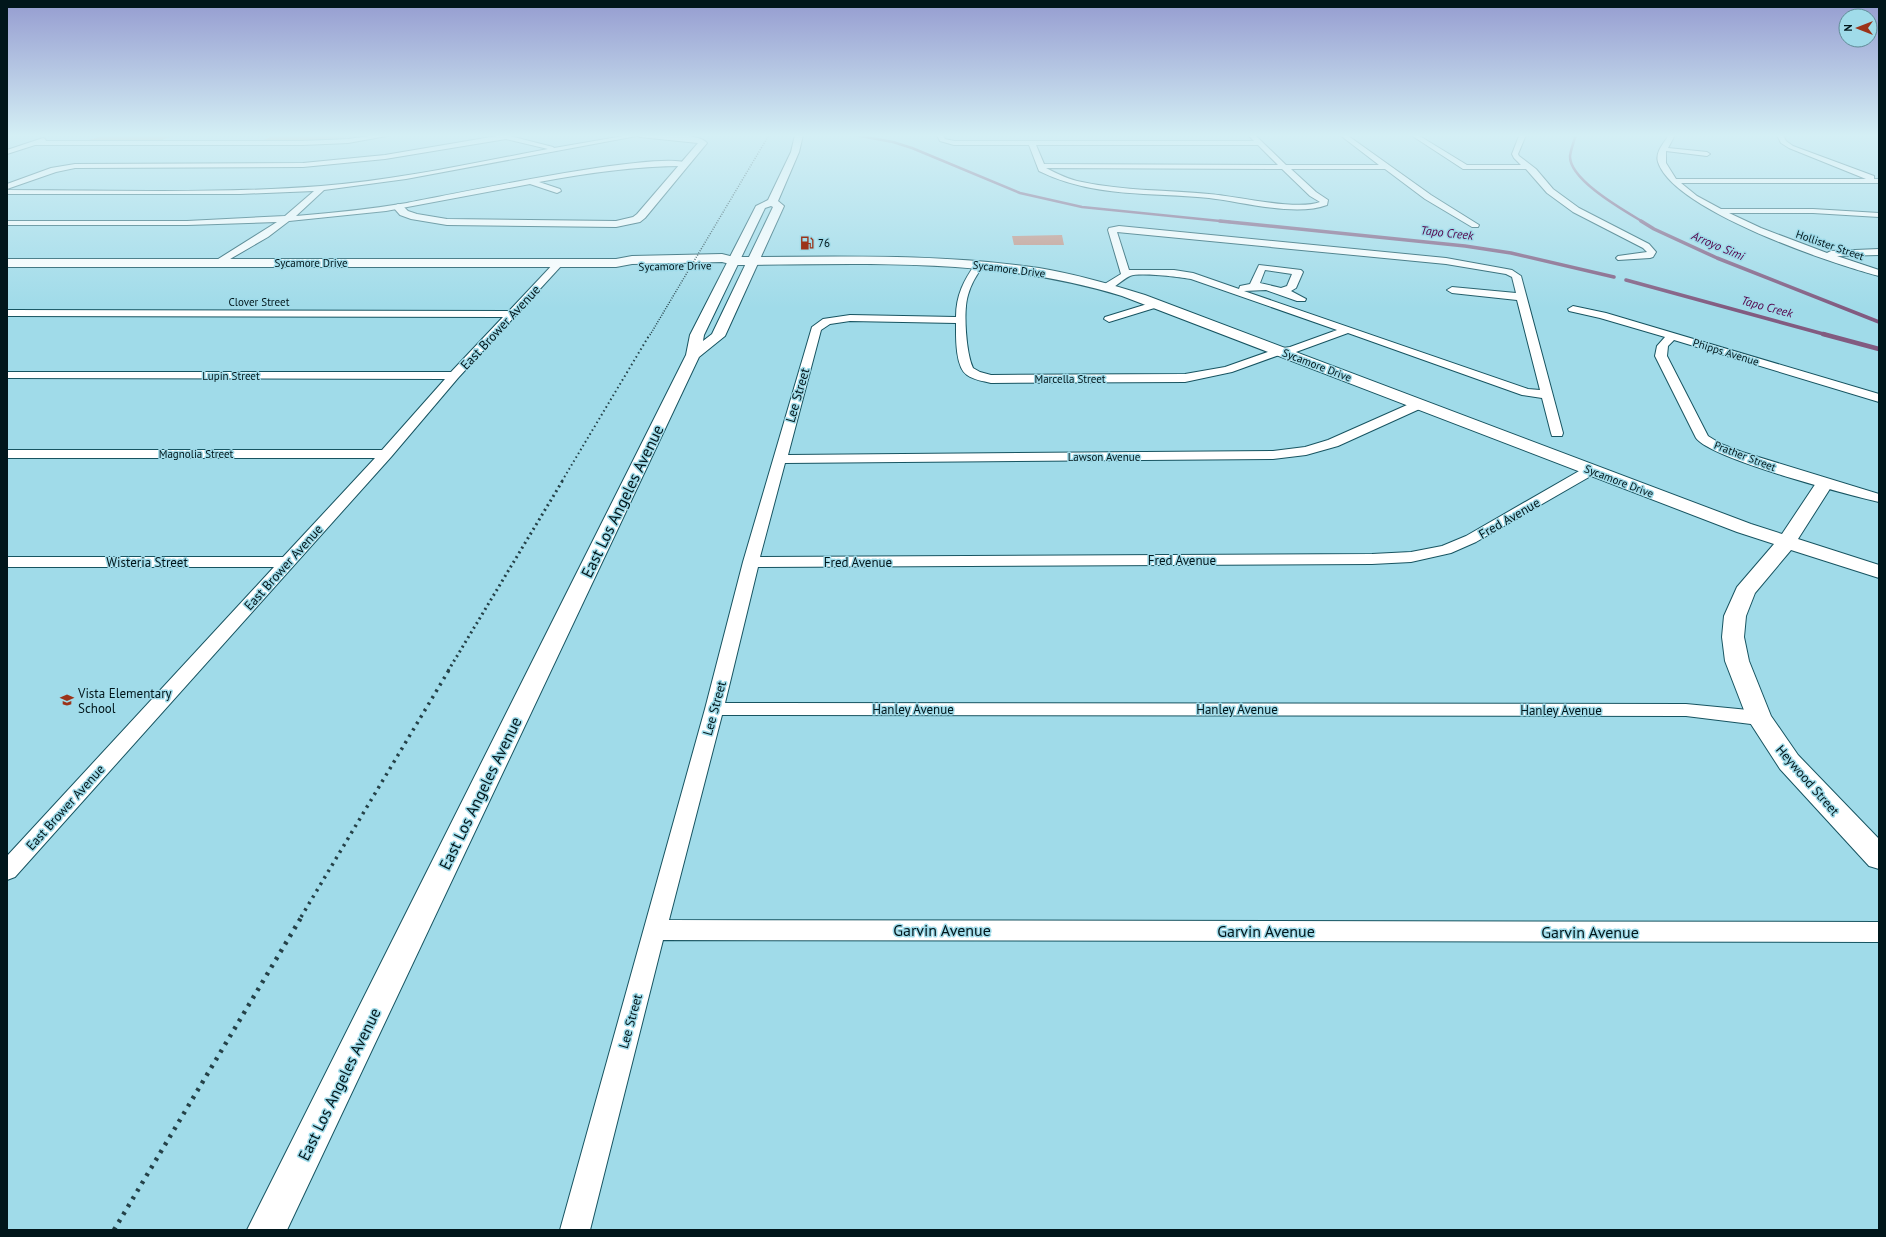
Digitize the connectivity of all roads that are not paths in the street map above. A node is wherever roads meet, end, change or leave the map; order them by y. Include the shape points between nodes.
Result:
1 (317, 193) edge
2 (472, 193) edge
3 (660, 193) edge
4 (776, 193) edge
5 (1159, 193) edge
6 (1312, 193) edge
7 (1422, 193) edge
8 (1552, 193) edge
9 (1689, 193) edge
10 (772, 202) junction
11 (398, 206) junction
12 (1720, 211) junction
13 (1879, 216) edge
14 (288, 219) junction
15 (7, 223) edge
16 (1475, 225) dead end
17 (1271, 244) junction
18 (1879, 252) edge
19 (1822, 255) junction
20 (1621, 258) dead end
21 (734, 261) junction
22 (753, 261) junction
23 (7, 263) edge
24 (218, 263) junction
25 (559, 263) junction
26 (979, 265) junction
27 (1262, 267) junction
28 (1125, 273) junction
29 (1879, 273) edge
30 (1254, 285) junction
31 (1106, 287) junction
32 (1452, 290) dead end
33 (1234, 291) junction
34 (1280, 291) junction
35 (1521, 297) junction
36 (1301, 299) dead end
37 (1158, 304) junction
38 (1573, 309) dead end
39 (7, 313) edge
40 (512, 314) junction
41 (1109, 319) dead end
42 (961, 320) junction
43 (1347, 330) junction
44 (1673, 336) junction
45 (1280, 351) junction
46 (694, 355) junction
47 (7, 375) edge
48 (454, 376) junction
49 (1547, 395) junction
50 (1879, 398) edge
51 (1420, 404) junction
52 (1557, 433) dead end
53 (7, 454) edge
54 (386, 454) junction
55 (780, 459) junction
56 (1591, 470) junction
57 (1824, 484) junction
58 (1879, 498) edge
59 (1786, 543) junction
60 (7, 562) edge
61 (287, 562) junction
62 (751, 562) junction
63 (1879, 572) edge
64 (714, 709) junction
65 (1759, 718) junction
66 (1879, 858) edge
67 (7, 871) edge
68 (654, 930) junction
69 (1879, 932) edge
70 (268, 1230) edge
71 (575, 1230) edge

1 - 14 street
2 - 11 street
3 - 11 main road via 636,220 616,224 452,223 415,217 404,213
4 - 10 main road, East Los Angeles Avenue
5 - 6 street via 1210,196 1292,207 1317,206 1324,203 1324,200
7 - 16 street
8 - 20 street via 1576,210 1646,246 1652,252 1645,256
9 - 12 street, Hollister Street
10 - 21 main road, East Los Angeles Avenue via 761,206
10 - 22 main road, East Los Angeles Avenue via 779,206
11 - 14 street
12 - 13 street via 1813,211
12 - 19 street, Hollister Street
14 - 15 street via 189,224
14 - 24 street
17 - 27 street
17 - 28 street via 1112,230
17 - 35 street via 1446,261 1509,272 1516,276
18 - 19 street
19 - 29 street, Hollister Street
21 - 22 main road, Sycamore Drive
21 - 25 main road, Sycamore Drive via 718,265 637,266 616,263
21 - 46 main road, East Los Angeles Avenue via 697,335
22 - 26 main road, Sycamore Drive via 913,261
22 - 46 main road, East Los Angeles Avenue via 718,336
23 - 24 main road, Sycamore Drive
24 - 25 main road, Sycamore Drive
25 - 40 street, East Brower Avenue
26 - 31 main road, Sycamore Drive via 1045,273
26 - 42 street, Marcella Street via 962,298
27 - 30 street
27 - 34 street via 1298,272 1291,288
28 - 31 street via 1126,275
28 - 33 street via 1183,274
30 - 33 street
30 - 34 street
31 - 37 main road, Sycamore Drive
32 - 35 street
33 - 43 street
34 - 36 street
35 - 49 street
37 - 41 street
37 - 45 main road, Sycamore Drive
38 - 44 street, Phipps Avenue
39 - 40 street, Clover Street
40 - 48 street, East Brower Avenue
42 - 45 street, Marcella Street via 965,366 973,373 991,378 1185,378 1228,370
42 - 55 street, Lee Street via 850,318 835,319 820,325 816,329
43 - 45 street, Marcella Street via 1292,350
43 - 49 street via 1526,392
44 - 50 street, Phipps Avenue
44 - 57 street, Prather Street via 1662,344 1660,356 1703,438 1724,450
45 - 51 main road, Sycamore Drive
46 - 70 main road, East Los Angeles Avenue
47 - 48 street, Lupin Street
48 - 54 street, East Brower Avenue
49 - 52 street
51 - 55 street, Lawson Avenue via 1333,443 1273,455
51 - 56 main road, Sycamore Drive
53 - 54 street, Magnolia Street
54 - 61 street, East Brower Avenue
55 - 62 street, Lee Street
56 - 59 main road, Sycamore Drive
56 - 62 street, Fred Avenue via 1471,540 1446,550 1411,557
57 - 58 street, Prather Street
57 - 59 main road, Heywood Street
59 - 63 main road, Sycamore Drive
59 - 65 main road, Heywood Street via 1745,592 1734,616 1733,637 1737,661
60 - 61 street, Wisteria Street
61 - 67 street, East Brower Avenue
62 - 64 street, Lee Street
64 - 65 street, Hanley Avenue via 1686,710
64 - 68 street, Lee Street
65 - 66 main road, Heywood Street via 1789,762
68 - 69 street, Garvin Avenue
68 - 71 street, Lee Street

